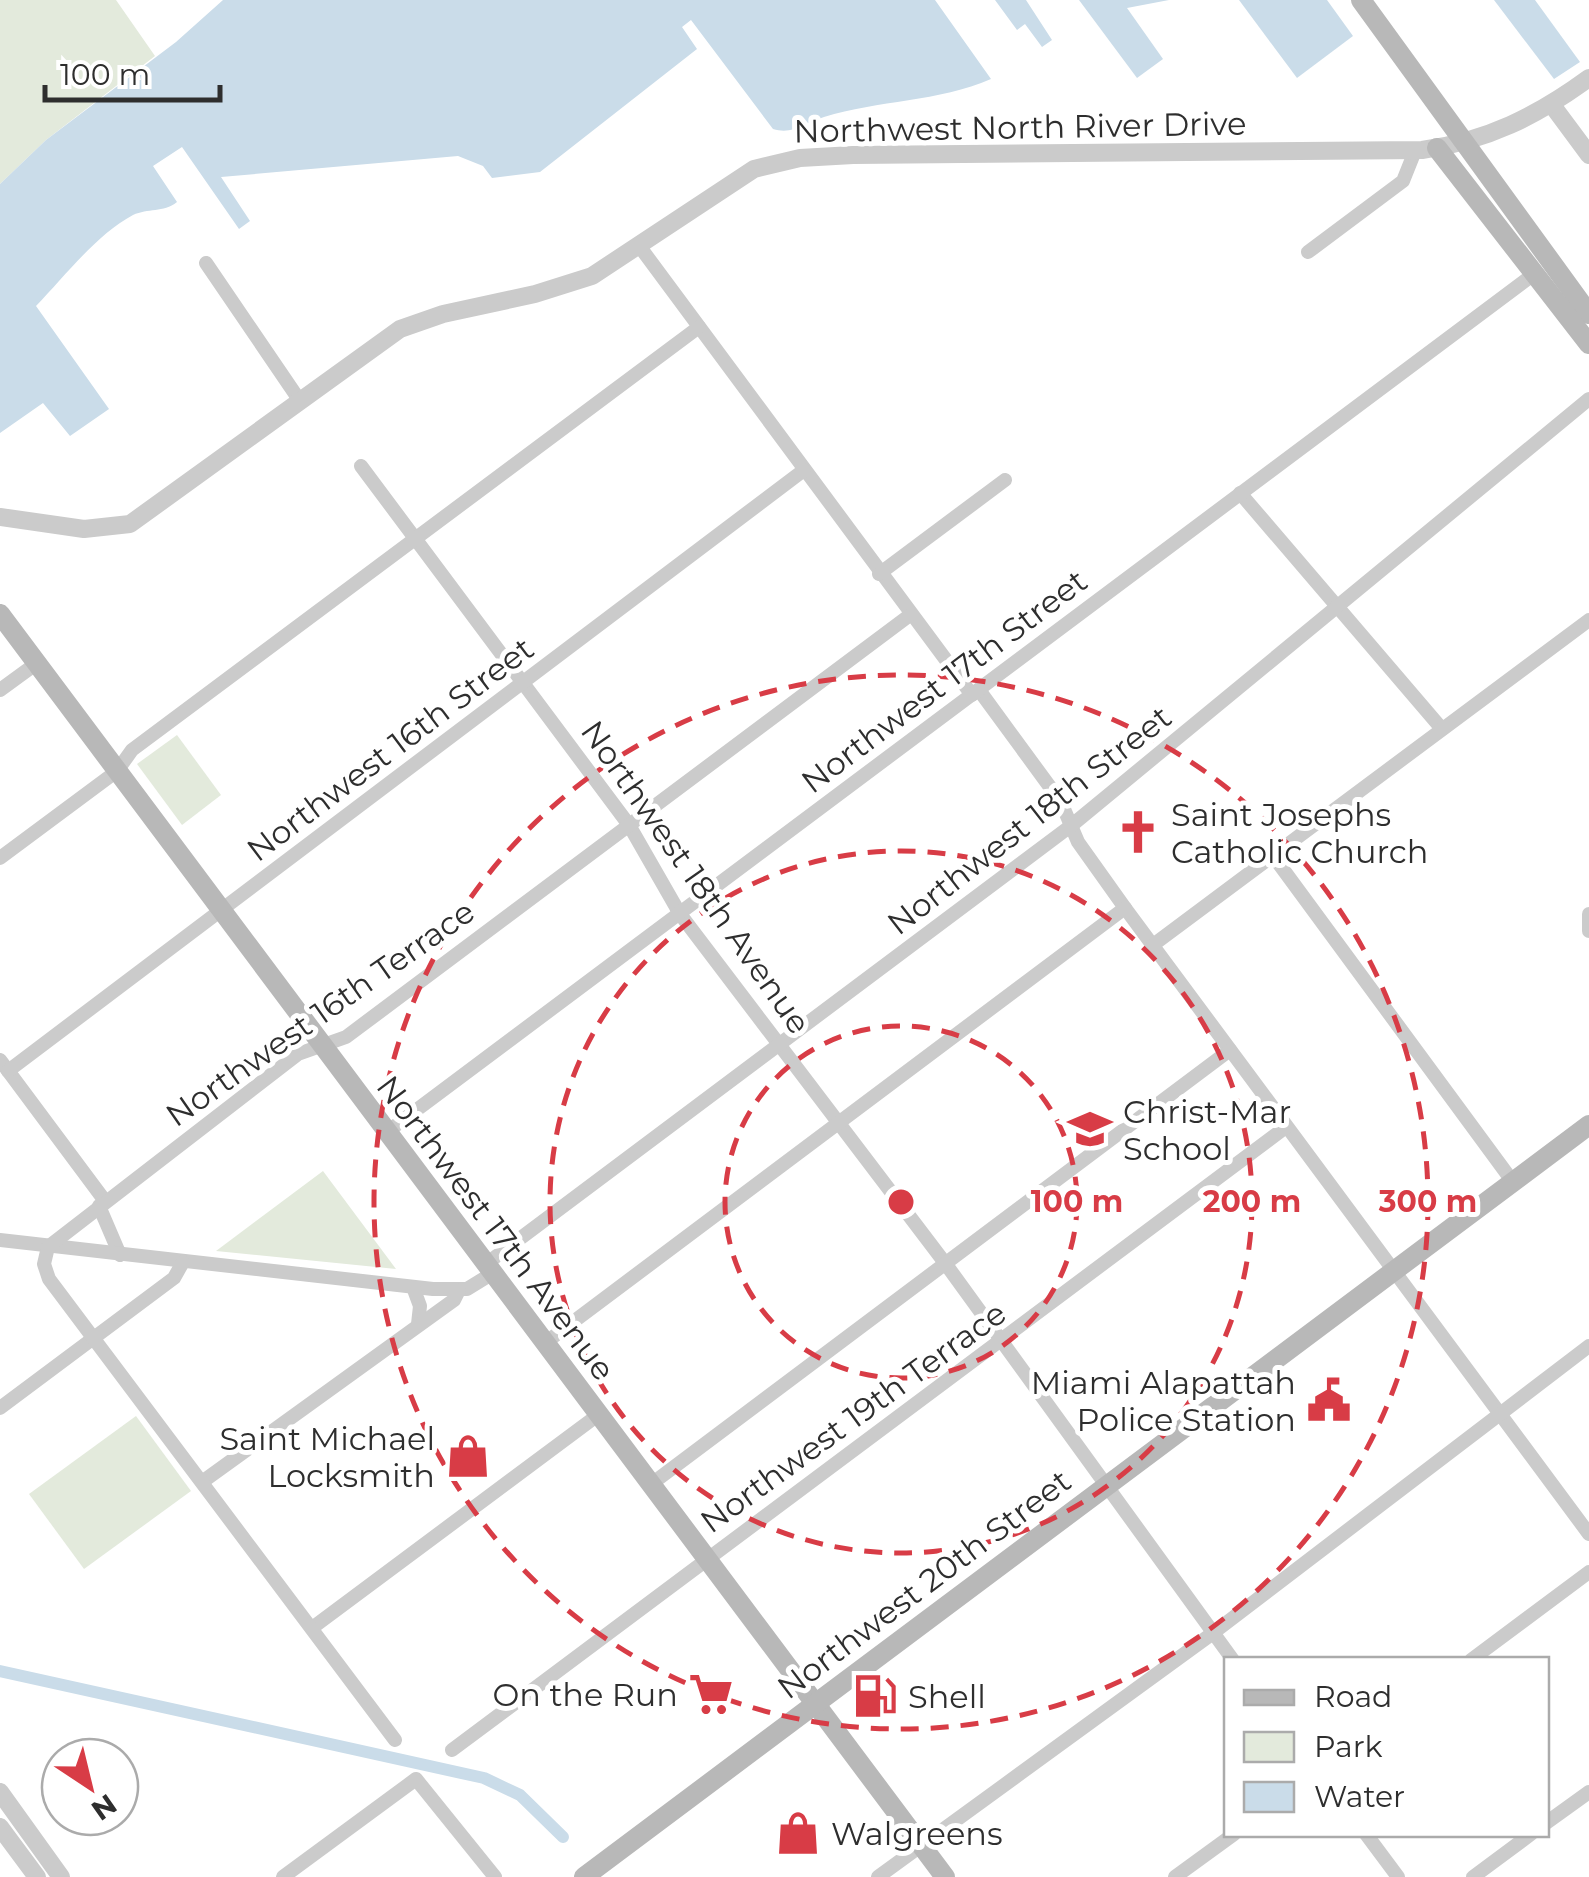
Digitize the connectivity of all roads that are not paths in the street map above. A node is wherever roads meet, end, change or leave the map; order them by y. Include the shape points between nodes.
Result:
1 (1361, 0) edge
2 (1589, 78) edge
3 (1552, 105) junction
4 (1438, 148) junction
5 (1415, 151) junction
6 (1589, 155) edge
7 (640, 247) junction
8 (1308, 252) dead end
9 (206, 263) dead end
10 (1534, 274) junction
11 (1589, 313) edge
12 (700, 327) junction
13 (1589, 344) edge
14 (1589, 399) edge
15 (300, 400) junction
16 (361, 466) dead end
17 (804, 470) junction
18 (1004, 480) dead end
19 (1240, 493) junction
20 (0, 517) edge
21 (414, 538) junction
22 (879, 574) junction
23 (1337, 607) junction
24 (0, 614) edge
25 (910, 615) junction
26 (1589, 620) edge
27 (37, 663) junction
28 (522, 683) junction
29 (0, 690) edge
30 (975, 692) junction
31 (1442, 729) junction
32 (117, 770) junction
33 (1072, 824) junction
34 (630, 825) junction
35 (1274, 857) junction
36 (0, 858) edge
37 (1125, 908) junction
38 (222, 910) junction
39 (680, 914) junction
40 (1153, 945) junction
41 (780, 1045) junction
42 (322, 1046) junction
43 (1230, 1050) junction
44 (4, 1065) edge
45 (838, 1121) junction
46 (1589, 1125) edge
47 (1286, 1127) junction
48 (387, 1132) junction
49 (1513, 1182) junction
50 (102, 1204) junction
51 (0, 1240) edge
52 (48, 1247) junction
53 (120, 1255) junction
54 (184, 1262) junction
55 (945, 1262) junction
56 (489, 1268) junction
57 (1394, 1270) junction
58 (412, 1287) junction
59 (459, 1290) junction
60 (418, 1324) junction
61 (94, 1338) junction
62 (1002, 1342) junction
63 (545, 1343) junction
64 (1589, 1346) edge
65 (0, 1408) edge
66 (1499, 1412) junction
67 (598, 1415) junction
68 (202, 1482) junction
69 (650, 1485) junction
70 (1106, 1485) junction
71 (1589, 1534) edge
72 (706, 1560) junction
73 (1589, 1572) edge
74 (312, 1628) junction
75 (1213, 1634) junction
76 (1231, 1657) edge
77 (1475, 1657) edge
78 (814, 1704) junction
79 (395, 1740) dead end
80 (452, 1750) dead end
81 (0, 1792) edge
82 (1589, 1792) edge
83 (1549, 1822) edge
84 (0, 1826) edge
85 (1230, 1837) edge
86 (1368, 1837) edge
87 (1527, 1837) edge
88 (921, 1845) junction
89 (36, 1877) edge
90 (62, 1877) edge
91 (283, 1877) edge
92 (496, 1877) edge
93 (584, 1877) edge
94 (878, 1877) edge
95 (945, 1877) edge
96 (1176, 1877) edge
97 (1398, 1877) edge
98 (1474, 1877) edge

1 - 11 main road
2 - 3 street, Northwest North River Drive
3 - 4 street, Northwest North River Drive via 1485,137
3 - 6 street
4 - 5 street, Northwest North River Drive
4 - 10 main road
5 - 7 street, Northwest North River Drive via 809,157 740,176
5 - 8 street via 1403,181
7 - 12 street
7 - 15 street, Northwest North River Drive via 564,287 411,324
9 - 15 street
10 - 13 main road
10 - 19 street, Northwest 17th Street
12 - 17 street
12 - 21 street
14 - 23 street, Northwest 18th Street
15 - 20 street, Northwest North River Drive via 173,496 119,528
16 - 21 street, Northwest 18th Avenue
17 - 22 street
17 - 28 street, Northwest 16th Street
18 - 22 street
19 - 23 street
19 - 30 street, Northwest 17th Street
21 - 28 street, Northwest 18th Avenue
21 - 32 street via 132,750
22 - 25 street
23 - 31 street
23 - 33 street, Northwest 18th Street
24 - 27 main road, Northwest 17th Avenue
25 - 30 street
25 - 34 street, Northwest 16th Terrace
26 - 31 street
27 - 29 street
27 - 32 main road, Northwest 17th Avenue
28 - 34 street, Northwest 18th Avenue
28 - 38 street, Northwest 16th Street
30 - 33 street
30 - 39 street, Northwest 17th Street
31 - 35 street
32 - 36 street
32 - 38 main road, Northwest 17th Avenue
33 - 37 street
33 - 41 street, Northwest 18th Street
34 - 39 street, Northwest 18th Avenue
34 - 42 street, Northwest 16th Terrace via 346,1037
35 - 40 street
35 - 49 street
37 - 40 street
37 - 45 street
38 - 42 main road, Northwest 17th Avenue
38 - 44 street, Northwest 16th Street
39 - 41 street, Northwest 18th Avenue
39 - 48 street, Northwest 17th Street
40 - 43 street
41 - 45 street, Northwest 18th Avenue
41 - 56 street, Northwest 18th Street
42 - 48 main road, Northwest 17th Avenue
42 - 50 street, Northwest 16th Terrace via 298,1054
43 - 47 street
43 - 55 street
44 - 50 street
45 - 55 street, Northwest 18th Avenue
45 - 63 street
46 - 49 main road, Northwest 20th Street
47 - 57 street
47 - 62 street, Northwest 19th Terrace
48 - 56 main road, Northwest 17th Avenue
49 - 57 main road, Northwest 20th Street
50 - 52 street, Northwest 16th Terrace
50 - 53 street
51 - 52 street
52 - 53 street
52 - 61 street via 49,1278
53 - 54 street
54 - 58 street
54 - 61 street via 180,1272
55 - 62 street, Northwest 18th Avenue
55 - 69 street
56 - 59 street, Northwest 18th Street
56 - 63 main road, Northwest 17th Avenue
57 - 66 street
57 - 70 main road, Northwest 20th Street
58 - 59 street
58 - 60 street
59 - 60 street
60 - 68 street
61 - 65 street
61 - 68 street
62 - 70 street, Northwest 18th Avenue
62 - 72 street, Northwest 19th Terrace
63 - 67 main road, Northwest 17th Avenue
64 - 66 street
66 - 71 street
66 - 75 street
67 - 69 main road, Northwest 17th Avenue
67 - 74 street
68 - 74 street
69 - 72 main road, Northwest 17th Avenue
70 - 75 street, Northwest 18th Avenue
70 - 78 main road, Northwest 20th Street
72 - 78 main road, Northwest 17th Avenue
72 - 80 street, Northwest 19th Terrace
73 - 77 street
74 - 79 street
75 - 76 street, Northwest 18th Avenue
75 - 88 street
78 - 88 main road, Northwest 17th Avenue
78 - 93 main road, Northwest 20th Street
81 - 90 street
82 - 83 street
84 - 89 street
85 - 96 street
86 - 97 street
87 - 98 street
88 - 94 street
88 - 95 main road, Northwest 17th Avenue
91 - 92 street via 416,1779

